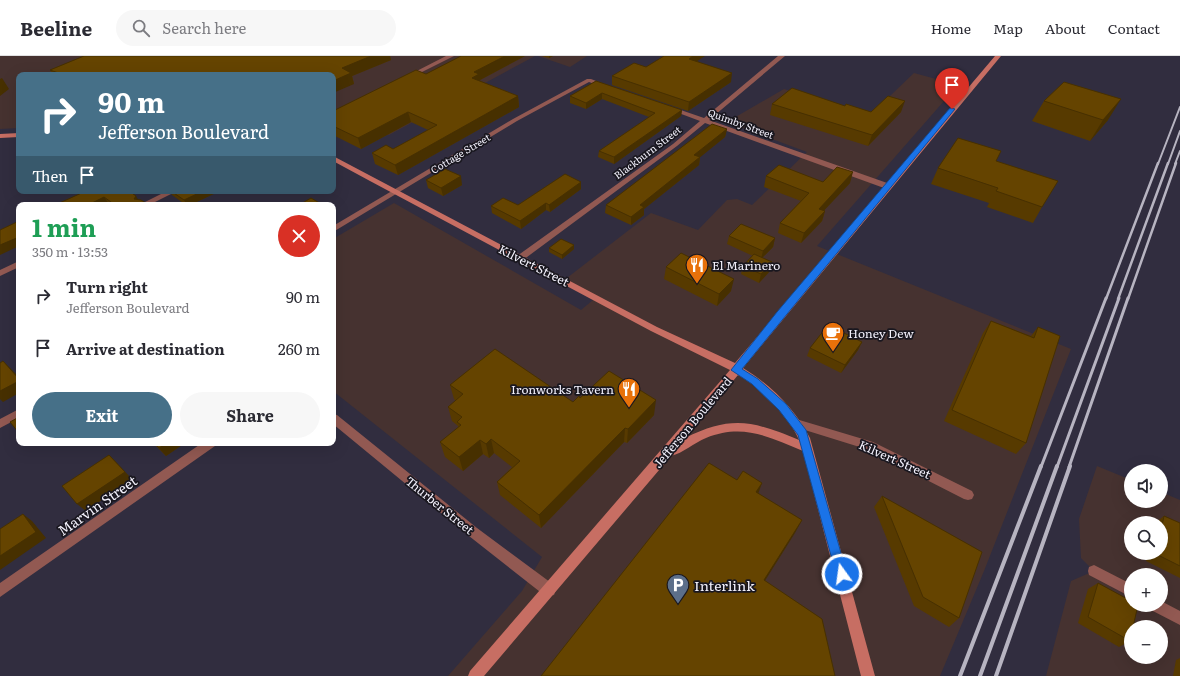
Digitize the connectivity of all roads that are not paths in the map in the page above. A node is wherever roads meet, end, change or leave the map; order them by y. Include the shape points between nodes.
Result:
1 (451, 56) edge
2 (782, 56) edge
3 (998, 56) edge
4 (402, 80) edge
5 (611, 87) edge
6 (662, 105) edge
7 (706, 120) junction
8 (16, 135) edge
9 (0, 136) edge
10 (336, 160) edge
11 (887, 186) junction
12 (397, 192) junction
13 (167, 194) edge
14 (149, 202) edge
15 (336, 227) edge
16 (520, 258) junction
17 (16, 265) edge
18 (0, 273) edge
19 (736, 370) junction
20 (16, 415) edge
21 (336, 420) edge
22 (796, 423) junction
23 (0, 424) edge
24 (207, 446) edge
25 (808, 448) junction
26 (666, 454) junction
27 (968, 495) dead end
28 (1094, 571) dead end
29 (1124, 587) edge
30 (549, 590) junction
31 (0, 591) edge
32 (1168, 612) edge
33 (1180, 618) edge
34 (475, 676) edge
35 (868, 676) edge

1 - 4 street
2 - 7 street, Blackburn Street
3 - 11 main road, Jefferson Boulevard
5 - 12 street, Cottage Street via 589,80 515,120
6 - 7 street, Quimby Street
7 - 11 street, Quimby Street
7 - 16 street, Blackburn Street
8 - 9 main road
10 - 12 main road, Kilvert Street
11 - 19 main road, Jefferson Boulevard
12 - 15 street, Cottage Street
12 - 16 main road, Kilvert Street
13 - 14 street
16 - 19 main road, Kilvert Street
17 - 18 street
19 - 22 main road, Kilvert Street via 755,382
19 - 26 main road, Jefferson Boulevard
20 - 23 street
21 - 30 street, Thurber Street
22 - 25 main road, Kilvert Street
22 - 27 street, Kilvert Street via 869,445
24 - 31 street, Marvin Street
25 - 26 main road via 751,428 725,428 701,434
25 - 35 main road, Kilvert Street
26 - 30 main road, Jefferson Boulevard
28 - 29 street
30 - 34 main road, Jefferson Boulevard
32 - 33 street

